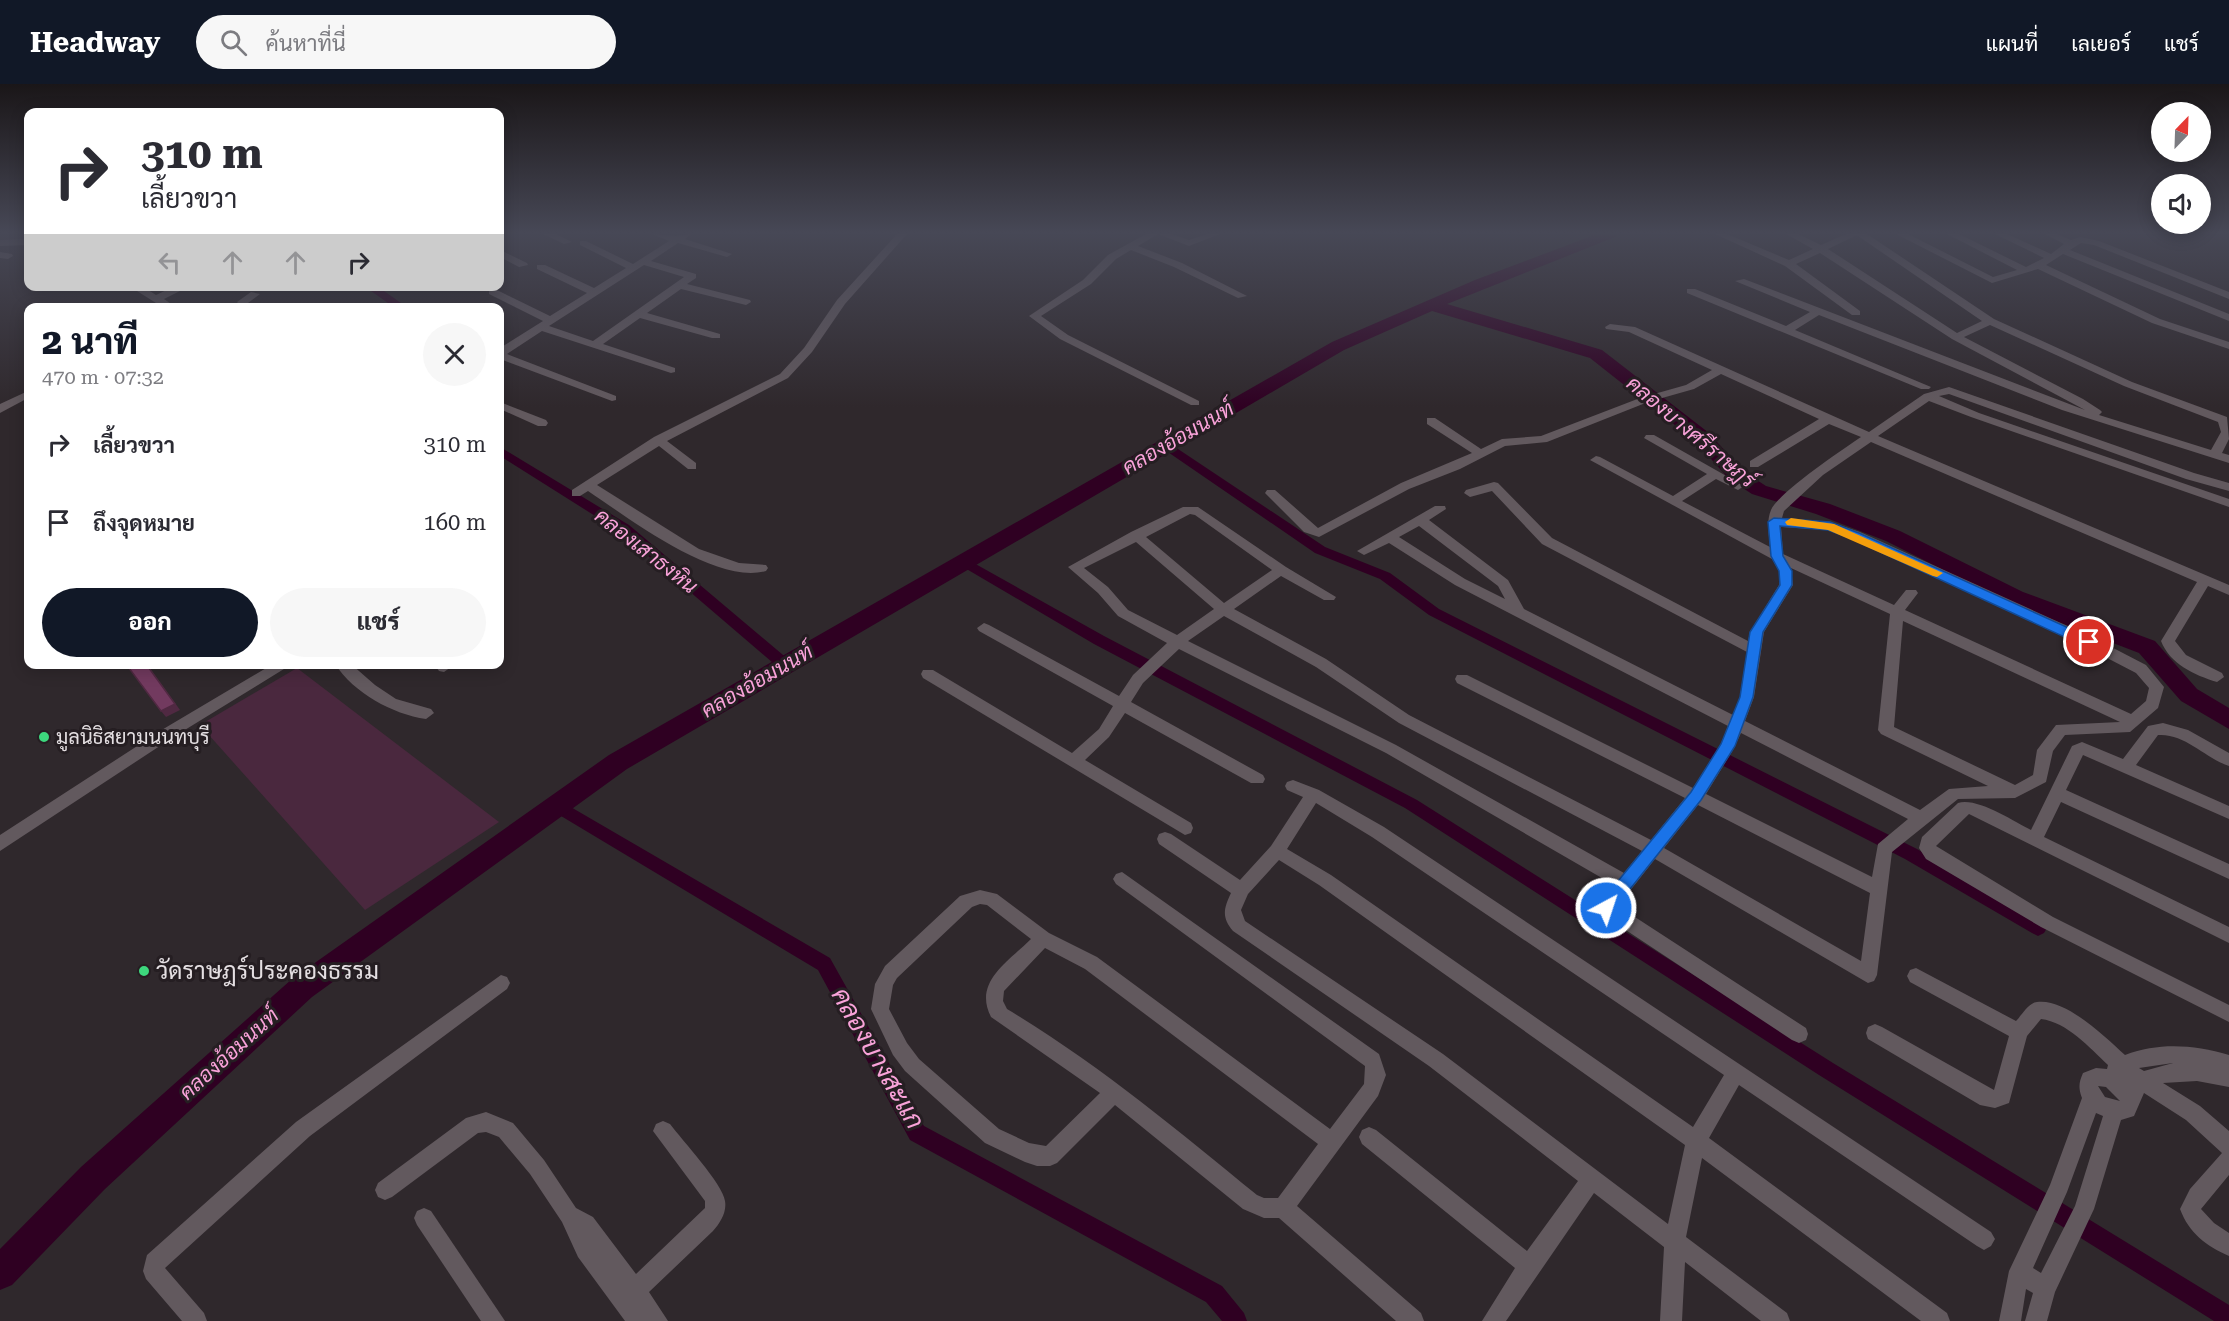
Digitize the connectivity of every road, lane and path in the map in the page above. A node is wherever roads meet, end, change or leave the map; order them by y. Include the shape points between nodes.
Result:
1 (145, 292) edge
2 (171, 292) edge
3 (493, 292) dead end
4 (594, 292) edge
5 (670, 292) edge
6 (706, 292) edge
7 (850, 292) edge
8 (1071, 292) edge
9 (1233, 292) edge
10 (1692, 292) edge
11 (1768, 292) edge
12 (1827, 292) edge
13 (1885, 292) edge
14 (1947, 292) edge
15 (2094, 292) edge
16 (2160, 292) edge
17 (255, 294) dead end
18 (1242, 296) dead end
19 (157, 298) junction
20 (747, 302) dead end
21 (164, 303) edge
22 (243, 303) edge
23 (1818, 311) junction
24 (1856, 313) dead end
25 (639, 314) junction
26 (2229, 318) edge
27 (1990, 321) junction
28 (545, 324) junction
29 (1610, 327) dead end
30 (1788, 330) junction
31 (716, 336) dead end
32 (1956, 337) junction
33 (596, 344) junction
34 (2229, 346) edge
35 (504, 348) edge
36 (504, 351) edge
37 (670, 370) dead end
38 (1720, 370) junction
39 (1927, 391) junction
40 (24, 396) edge
41 (612, 398) dead end
42 (1195, 403) dead end
43 (504, 407) edge
44 (0, 409) edge
45 (1828, 419) junction
46 (1431, 421) dead end
47 (542, 423) dead end
48 (2115, 424) junction
49 (1868, 436) junction
50 (1650, 438) dead end
51 (658, 440) junction
52 (1480, 453) junction
53 (2214, 456) junction
54 (2229, 459) edge
55 (1596, 460) dead end
56 (1754, 464) dead end
57 (692, 466) dead end
58 (1715, 474) junction
59 (588, 484) junction
60 (1738, 486) dead end
61 (2229, 487) edge
62 (576, 493) dead end
63 (1271, 493) dead end
64 (1470, 493) dead end
65 (1673, 501) junction
66 (2229, 503) edge
67 (1440, 509) dead end
68 (1776, 515) junction
69 (1420, 520) junction
70 (1136, 535) junction
71 (1390, 538) junction
72 (1364, 551) dead end
73 (1777, 556) junction
74 (761, 568) dead end
75 (1281, 570) junction
76 (2205, 580) junction
77 (2229, 590) edge
78 (1911, 594) dead end
79 (1329, 597) dead end
80 (1223, 609) junction
81 (1897, 611) junction
82 (1519, 612) junction
83 (984, 628) dead end
84 (1177, 642) junction
85 (1754, 650) junction
86 (277, 669) edge
87 (347, 669) edge
88 (928, 674) dead end
89 (2217, 677) dead end
90 (1462, 679) dead end
91 (1120, 704) junction
92 (426, 713) dead end
93 (2133, 722) junction
94 (1735, 724) junction
95 (2229, 760) edge
96 (1074, 761) junction
97 (2126, 767) junction
98 (1257, 779) dead end
99 (1293, 786) dead end
100 (2015, 792) junction
101 (2057, 793) junction
102 (1313, 794) junction
103 (1696, 796) junction
104 (2229, 813) edge
105 (1915, 824) junction
106 (1185, 828) dead end
107 (1165, 839) dead end
108 (2035, 839) junction
109 (0, 844) edge
110 (1277, 850) junction
111 (1654, 850) junction
112 (2229, 872) edge
113 (1122, 879) dead end
114 (1626, 883) junction
115 (1877, 888) junction
116 (1241, 890) junction
117 (2229, 935) edge
118 (1042, 938) junction
119 (1916, 976) dead end
120 (501, 983) dead end
121 (2229, 1014) edge
122 (2019, 1032) junction
123 (1875, 1033) dead end
124 (1799, 1034) dead end
125 (2229, 1064) edge
126 (2122, 1065) junction
127 (1737, 1071) junction
128 (2103, 1077) junction
129 (2229, 1078) edge
130 (2142, 1082) junction
131 (1115, 1092) junction
132 (2092, 1097) junction
133 (2121, 1105) junction
134 (663, 1131) dead end
135 (1369, 1137) dead end
136 (1696, 1141) junction
137 (1333, 1143) junction
138 (2229, 1146) edge
139 (2229, 1160) edge
140 (1592, 1179) junction
141 (386, 1190) dead end
142 (1283, 1208) junction
143 (569, 1215) junction
144 (424, 1218) dead end
145 (1675, 1239) junction
146 (1984, 1239) dead end
147 (2229, 1245) edge
148 (1529, 1266) junction
149 (2020, 1271) junction
150 (2045, 1288) junction
151 (635, 1290) junction
152 (196, 1321) edge
153 (494, 1321) edge
154 (639, 1321) edge
155 (657, 1321) edge
156 (1413, 1321) edge
157 (1493, 1321) edge
158 (1671, 1321) edge
159 (1779, 1321) edge
160 (1939, 1321) edge
161 (2010, 1321) edge
162 (2036, 1321) edge

1 - 19 street
2 - 19 street
3 - 28 street
4 - 28 street
5 - 25 street
6 - 20 street
7 - 51 street via 794,368 769,385
8 - 42 street via 1037,312 1035,319
9 - 18 street
10 - 30 street
11 - 23 street
12 - 24 street
13 - 32 street
14 - 27 street
15 - 34 street via 2156,321
16 - 26 street
17 - 22 street
19 - 21 street
23 - 30 street
23 - 48 street
25 - 31 street
25 - 33 street
27 - 32 street
27 - 53 street via 2128,384 2223,420 2227,432
28 - 33 street
28 - 35 street
29 - 38 street via 1631,329
30 - 39 street
32 - 48 street via 2069,395
33 - 37 street
36 - 41 street
38 - 45 street
38 - 52 street via 1690,387 1644,400 1543,439 1502,443
39 - 49 street
39 - 61 street via 1949,390
39 - 66 street via 2098,459
40 - 44 street
43 - 47 street
45 - 49 street
45 - 56 street
46 - 52 street
48 - 53 street
49 - 68 street via 1819,472
49 - 76 street
50 - 58 street
51 - 57 street
51 - 59 street
52 - 63 street via 1405,486 1319,533 1309,529
53 - 54 street
55 - 65 street
58 - 60 street
58 - 65 street
59 - 62 street
59 - 74 street via 690,550 734,566
64 - 85 street via 1494,486 1547,541
65 - 73 street
67 - 69 street
68 - 73 street
68 - 93 street via 1830,526 1854,536 2141,669 2157,687 2153,704
69 - 71 street
69 - 82 street via 1503,584
70 - 75 street via 1188,510 1198,511
70 - 80 street
70 - 84 street via 1075,567 1124,613
71 - 72 street
71 - 82 street via 1460,582
73 - 81 street
73 - 85 street via 1786,571 1786,585 1757,632
75 - 79 street
75 - 80 street
76 - 77 street
76 - 89 street via 2168,641 2179,657
78 - 81 street
80 - 84 street
80 - 111 street via 1321,663 1404,719
81 - 93 street
81 - 100 street via 1886,730
82 - 94 street
83 - 91 street
84 - 91 street via 1138,679
84 - 114 street via 1391,749
85 - 94 street via 1747,697
86 - 109 street via 160,738
87 - 92 street via 403,709
88 - 96 street
90 - 103 street
91 - 96 street via 1096,743
91 - 98 street
93 - 100 street via 2125,728 2061,729 2045,750 2040,778
94 - 103 street via 1728,746
94 - 105 street
95 - 97 street via 2162,728 2153,730
96 - 106 street
97 - 101 street via 2090,750 2077,750
97 - 104 street
99 - 102 street
100 - 105 street via 1955,793
101 - 108 street
101 - 112 street
102 - 110 street
102 - 127 street via 1378,832
103 - 111 street
103 - 115 street
105 - 115 street via 1884,849
107 - 116 street
108 - 117 street
108 - 121 street via 1964,808 1928,842 1927,848 2047,922
110 - 116 street
110 - 136 street
111 - 114 street
111 - 115 street via 1868,975
113 - 137 street via 1372,1059 1377,1080
114 - 124 street via 1606,908
116 - 140 street via 1232,910 1239,926 1436,1060
118 - 131 street via 996,986 992,995 994,1006 1000,1015
118 - 131 street via 991,900 972,898 891,972 884,984 880,1009 912,1065 992,1136 1025,1152 1050,1155
118 - 137 street via 1091,963
119 - 122 street
120 - 152 street via 303,1129 155,1263 154,1270
122 - 123 street via 2002,1096 1995,1099 1986,1098
122 - 126 street via 2037,1010 2046,1009 2059,1014
125 - 126 street via 2200,1055 2160,1056
126 - 128 street
126 - 130 street
127 - 136 street
127 - 146 street
128 - 132 street via 2090,1079 2088,1090
128 - 133 street via 2119,1085
129 - 130 street via 2208,1072 2173,1072
130 - 133 street
130 - 138 street via 2210,1124
131 - 142 street via 1250,1202 1264,1208
132 - 133 street via 2098,1103
132 - 149 street via 2058,1192
133 - 150 street via 2084,1209
134 - 151 street via 714,1197 716,1206 706,1224
135 - 148 street
136 - 145 street
136 - 160 street
137 - 142 street
139 - 147 street via 2190,1209 2204,1230
140 - 145 street
140 - 148 street
141 - 143 street via 473,1125 486,1122 506,1130
142 - 156 street
143 - 151 street via 586,1224
143 - 154 street via 585,1250
144 - 153 street
145 - 158 street
145 - 159 street
148 - 157 street
149 - 150 street
149 - 161 street
150 - 162 street
151 - 155 street

